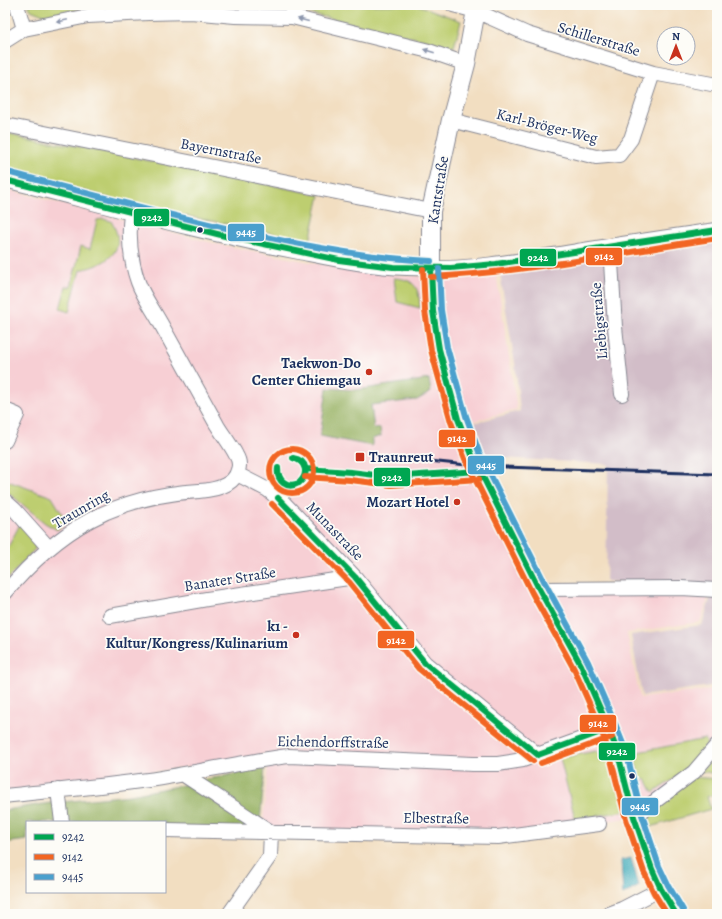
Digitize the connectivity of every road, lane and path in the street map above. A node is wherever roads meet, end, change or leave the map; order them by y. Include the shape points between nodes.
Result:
1 (17, 5) edge
2 (453, 5) edge
3 (477, 8) edge
4 (24, 29) junction
5 (5, 41) edge
6 (466, 64) junction
7 (653, 73) junction
8 (717, 85) edge
9 (451, 120) junction
10 (5, 125) edge
11 (5, 180) edge
12 (431, 211) junction
13 (131, 214) junction
14 (717, 230) edge
15 (610, 246) junction
16 (431, 269) junction
17 (622, 394) dead end
18 (5, 410) edge
19 (5, 441) edge
20 (237, 474) junction
21 (5, 501) edge
22 (49, 548) junction
23 (356, 577) junction
24 (539, 588) junction
25 (717, 590) edge
26 (5, 594) edge
27 (110, 616) dead end
28 (609, 729) junction
29 (717, 745) edge
30 (538, 755) junction
31 (184, 774) junction
32 (58, 790) junction
33 (5, 796) edge
34 (634, 817) junction
35 (62, 821) edge
36 (599, 824) dead end
37 (166, 830) edge
38 (271, 832) junction
39 (661, 889) junction
40 (229, 914) edge
41 (609, 914) edge
42 (676, 914) edge

1 - 4 street
2 - 3 street, Schillerstraße
3 - 6 main road, Kantstraße
3 - 7 street, Schillerstraße via 527,34
4 - 5 street
6 -> 4 street via 429,51 292,17 191,12 148,13 88,16
6 - 9 main road, Kantstraße
7 - 8 street, Schillerstraße
7 - 9 street, Karl-Bröger-Weg via 631,139 619,155 596,157
9 - 12 main road, Kantstraße
10 - 12 street, Bayernstraße
11 - 13 street
12 - 16 main road, Kantstraße
13 - 16 street via 221,236 339,260
13 - 20 street via 129,244 138,282 217,425 237,456
14 - 15 street
15 - 16 street via 471,267
15 - 17 street, Liebigstraße
16 - 24 main road, Kantstraße via 433,311 439,349 458,419 478,471
18 - 19 street via 17,415
20 - 22 street, Traunring via 223,487 160,495 123,504 83,524
20 - 23 street, Munastraße via 268,490 285,504
21 - 22 street
22 - 26 street, Traunring via 24,571
23 - 27 street, Banater Straße
23 - 30 street, Munastraße via 425,664
24 - 25 street
24 - 28 main road, Kantstraße via 581,665
28 - 30 street, Eichendorffstraße
28 - 34 main road, Kantstraße via 625,778
29 - 34 street via 694,772
30 - 31 street, Eichendorffstraße via 498,764 288,756
31 - 32 street, Eichendorffstraße via 123,784
31 - 38 street
32 - 33 street, Eichendorffstraße
32 - 35 street
34 - 39 main road, Kantstraße
36 - 38 street, Elbestraße via 498,837
37 - 38 street, Elbestraße
38 - 40 street via 270,856
39 - 41 street
39 - 42 main road, Kantstraße

